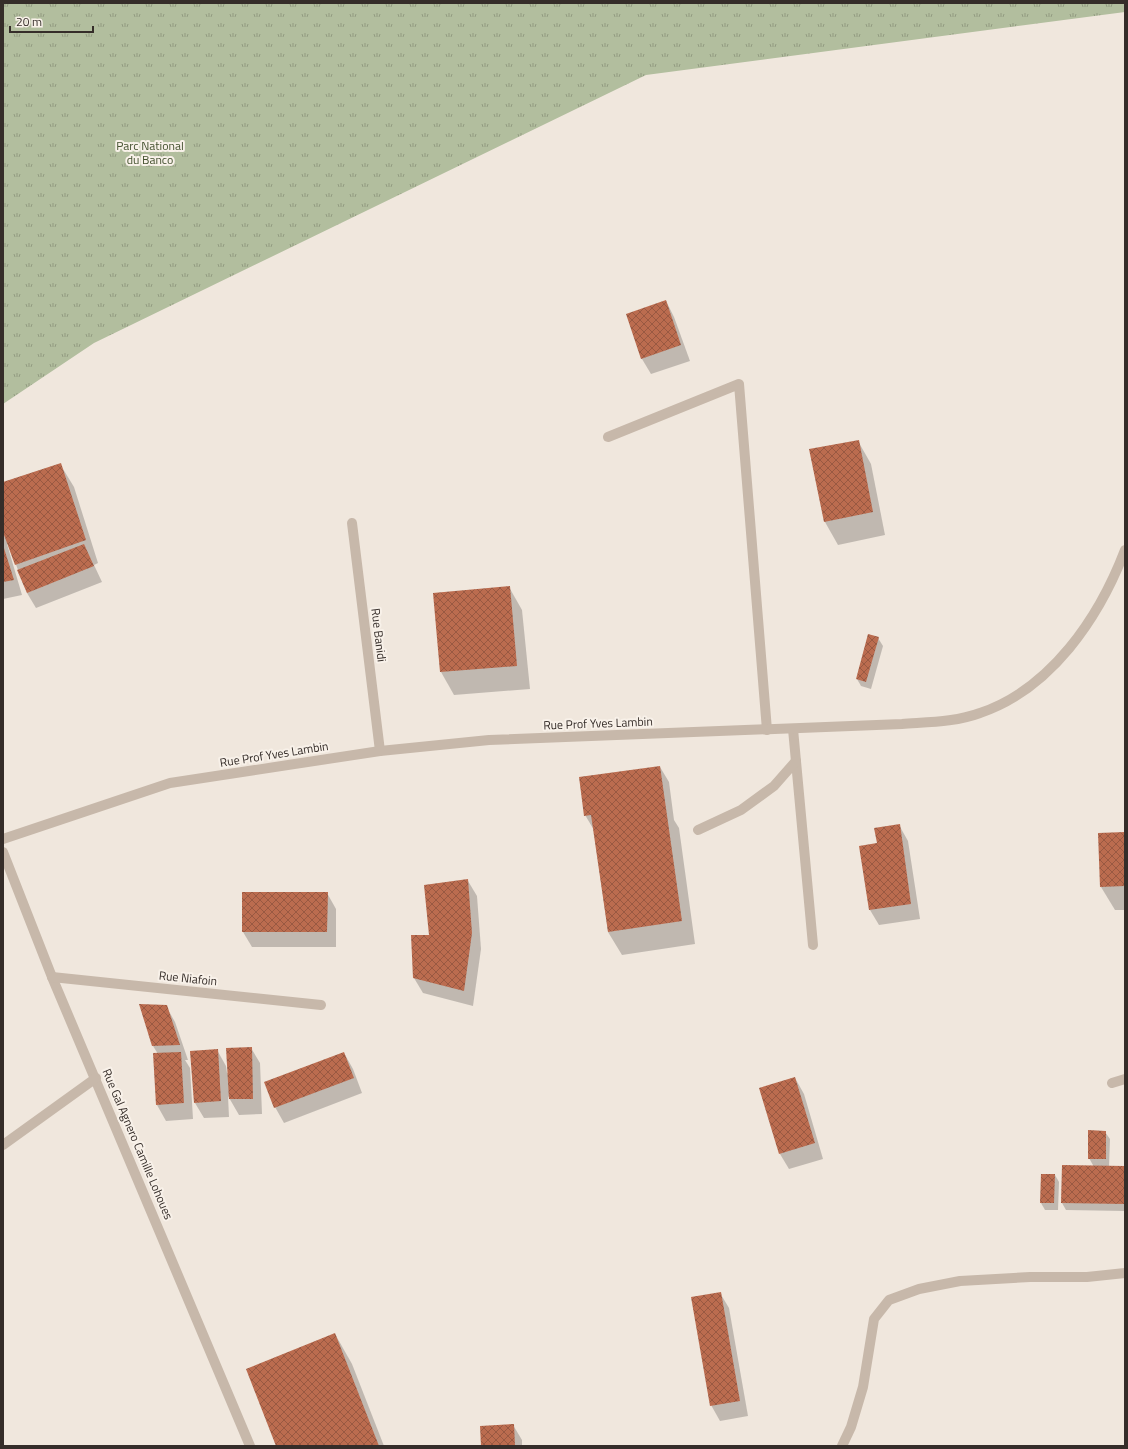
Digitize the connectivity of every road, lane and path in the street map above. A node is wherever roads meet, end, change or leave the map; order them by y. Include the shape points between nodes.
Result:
1 (608, 437) dead end
2 (352, 523) dead end
3 (1125, 550) edge
4 (793, 729) junction
5 (767, 730) junction
6 (380, 751) junction
7 (796, 761) junction
8 (698, 830) dead end
9 (3, 838) edge
10 (3, 852) edge
11 (814, 945) dead end
12 (52, 977) junction
13 (321, 1005) dead end
14 (96, 1078) junction
15 (1125, 1079) edge
16 (1112, 1083) dead end
17 (3, 1145) edge
18 (1125, 1273) edge
19 (250, 1446) edge
20 (842, 1446) edge

1 - 5 street via 739,384
2 - 6 street, Rue Banidi
3 - 4 street, Rue Prof Yves Lambin via 1099,605 1080,635 1055,664 1002,705 978,714 952,719
4 - 5 street, Rue Prof Yves Lambin
4 - 7 street
5 - 6 street, Rue Prof Yves Lambin via 488,740
6 - 9 street, Rue Prof Yves Lambin via 170,782
7 - 8 street via 774,786 741,810
7 - 11 street
10 - 12 street, Rue Gal Agnero Camille Lohoues
12 - 13 street, Rue Niafoin
12 - 14 street, Rue Gal Agnero Camille Lohoues
14 - 17 street
14 - 19 street, Rue Gal Agnero Camille Lohoues
15 - 16 street
18 - 20 street via 1087,1277 1030,1276 960,1281 919,1289 889,1300 874,1319 863,1387 851,1427

